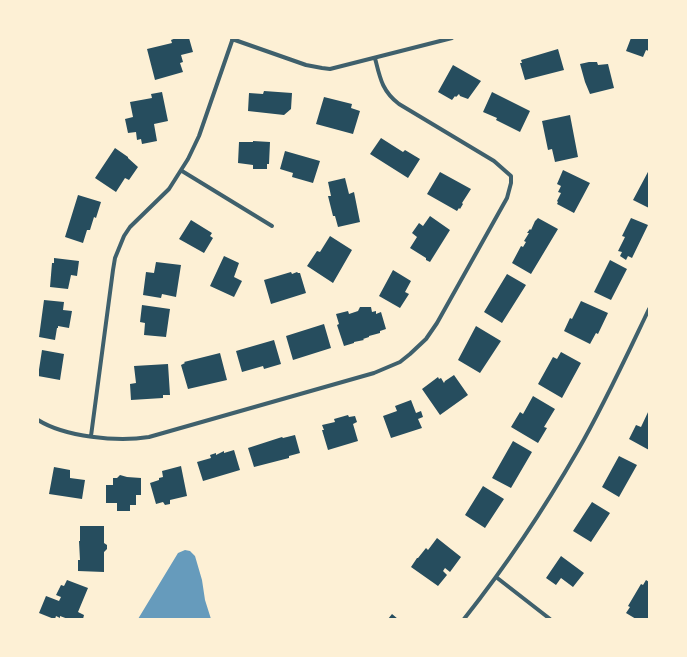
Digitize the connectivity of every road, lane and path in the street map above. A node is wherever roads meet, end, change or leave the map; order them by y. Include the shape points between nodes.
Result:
1 (452, 38) edge
2 (232, 39) edge
3 (375, 58) junction
4 (182, 171) junction
5 (272, 226) dead end
6 (649, 309) edge
7 (38, 420) edge
8 (91, 436) junction
9 (496, 577) junction
10 (464, 619) edge
11 (550, 619) edge

1 - 3 street
2 - 3 street via 306,65 322,68
2 - 4 street via 194,148
3 - 8 street via 383,86 392,99 494,161 511,176 508,198 437,323 420,346 400,362 374,373 158,435 133,440
4 - 5 street
4 - 8 street via 169,189 130,227 119,246 113,270
6 - 9 street via 612,387 578,450
7 - 8 street via 57,429
9 - 10 street
9 - 11 street

